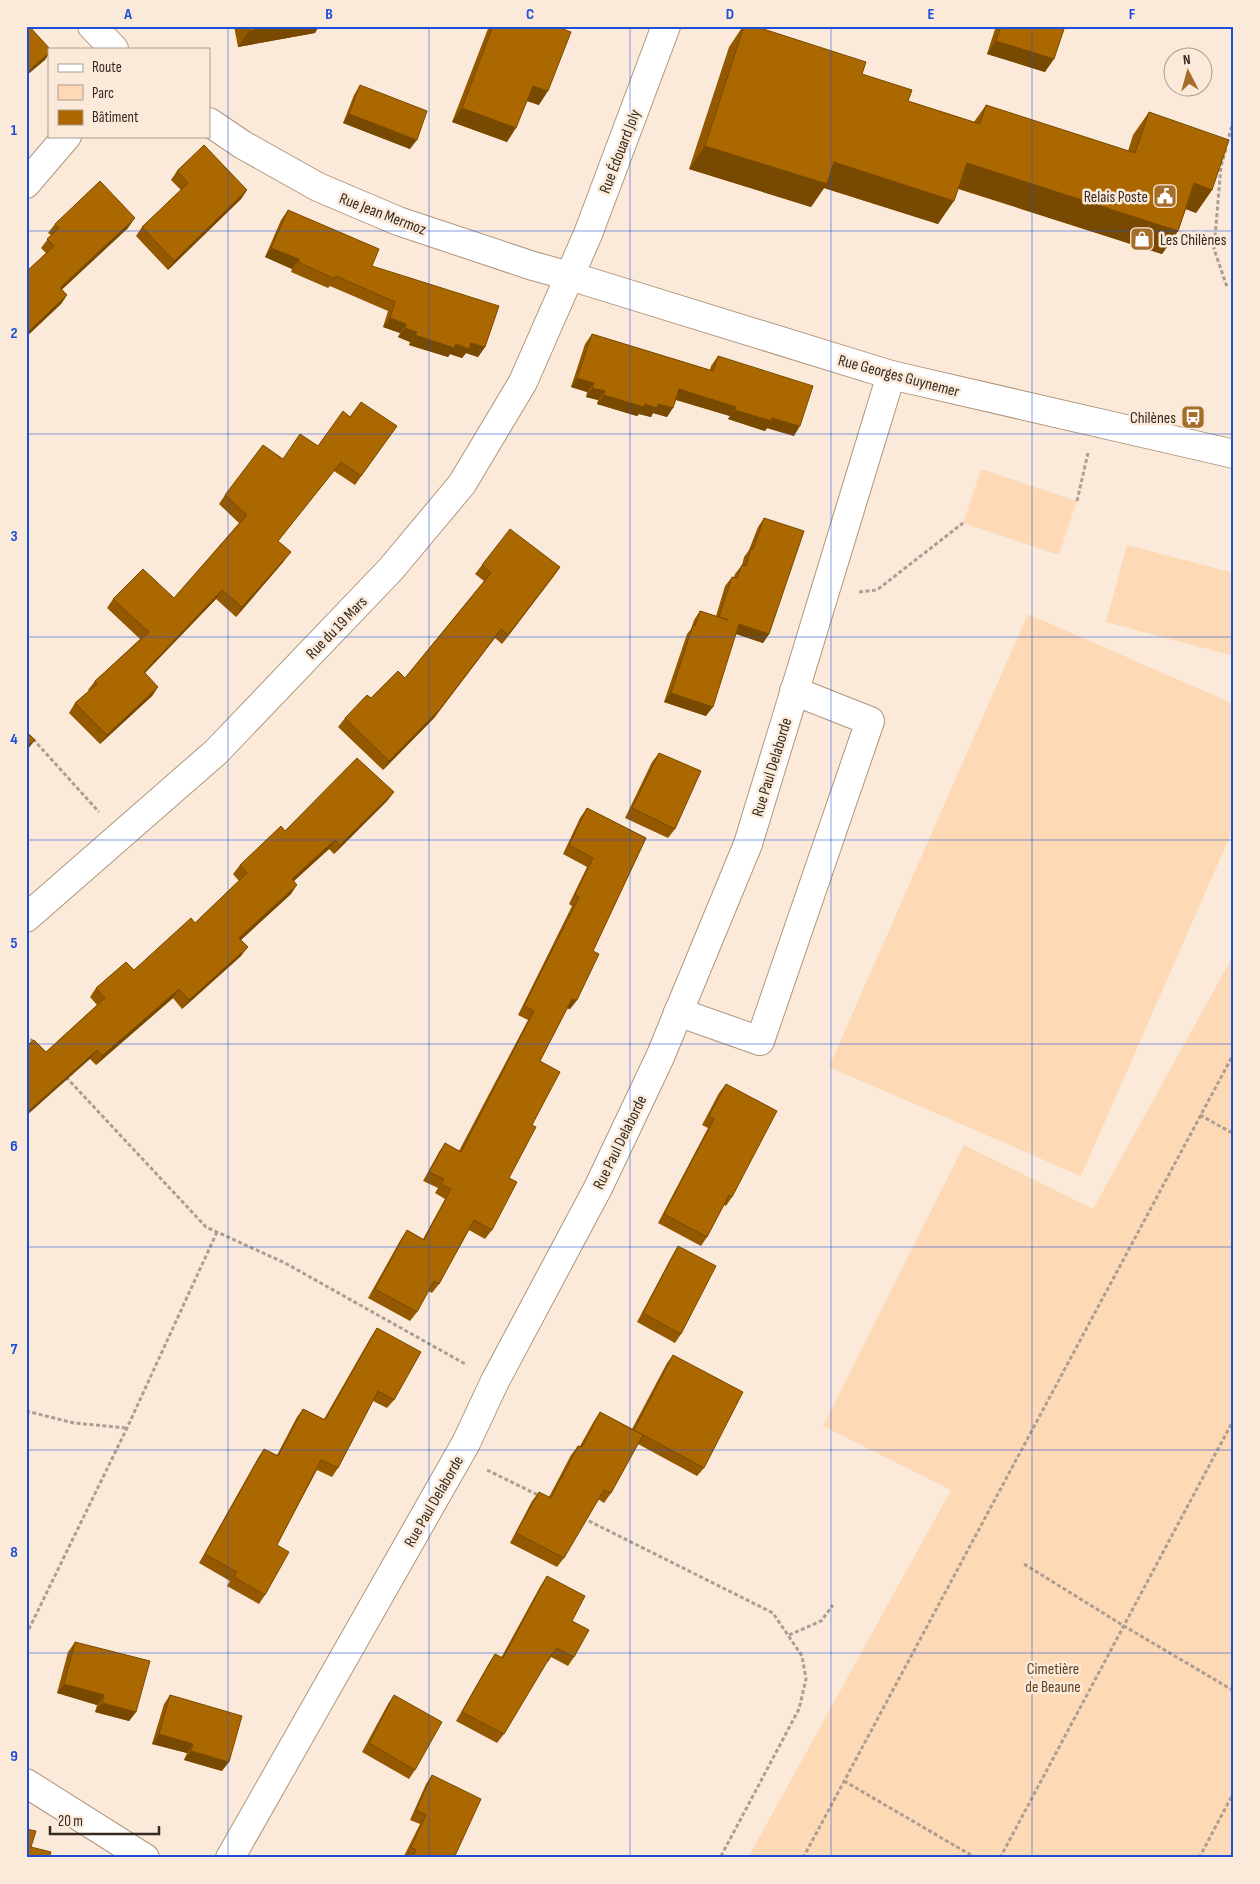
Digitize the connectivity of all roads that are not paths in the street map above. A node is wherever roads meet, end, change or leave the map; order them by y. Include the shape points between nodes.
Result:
1 (92, 26) edge
2 (666, 26) edge
3 (113, 48) edge
4 (210, 123) edge
5 (65, 138) edge
6 (26, 184) edge
7 (570, 276) junction
8 (891, 375) junction
9 (1234, 454) edge
10 (794, 691) junction
11 (26, 918) edge
12 (678, 1012) junction
13 (26, 1783) edge
14 (144, 1858) edge
15 (230, 1858) edge

1 - 3 street
2 - 7 street, Rue Édouard Joly
4 - 7 street, Rue Jean Mermoz via 318,187 398,221
5 - 6 street
7 - 8 street, Rue Georges Guynemer
7 - 11 street, Rue du 19 Mars via 523,382 462,484 391,569 216,752
8 - 9 street, Rue Georges Guynemer
8 - 10 street, Rue Paul Delaborde
10 - 12 street, Rue Paul Delaborde via 748,844
10 - 12 street via 870,720 760,1041
12 - 15 street, Rue Paul Delaborde via 598,1188 459,1455
13 - 14 street

